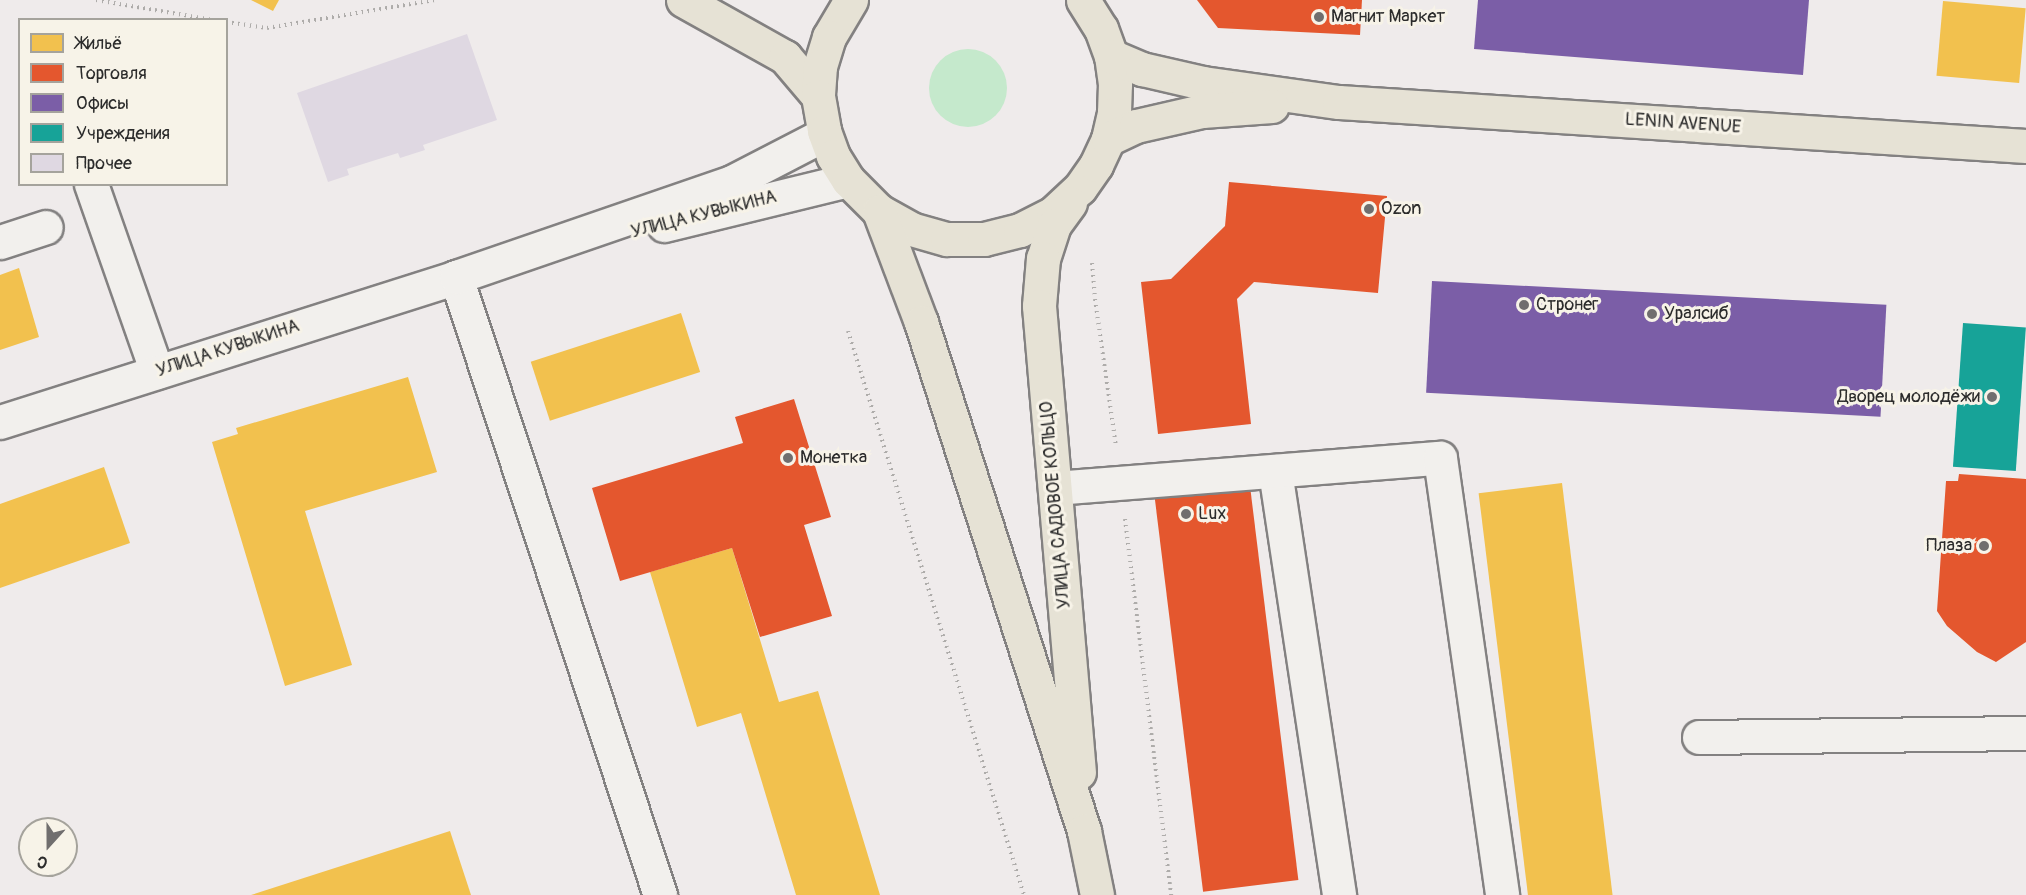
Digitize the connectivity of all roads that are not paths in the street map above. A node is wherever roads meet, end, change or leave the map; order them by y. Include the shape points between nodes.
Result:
1 (683, 0) edge
2 (851, 0) edge
3 (1085, 1) edge
4 (1111, 56) junction
5 (818, 96) junction
6 (1339, 102) junction
7 (824, 131) junction
8 (1108, 139) junction
9 (2026, 146) edge
10 (848, 180) junction
11 (93, 186) edge
12 (1080, 188) junction
13 (879, 211) junction
14 (46, 226) dead end
15 (0, 242) edge
16 (456, 277) junction
17 (157, 372) junction
18 (0, 422) edge
19 (1275, 471) junction
20 (1055, 488) junction
21 (2026, 733) edge
22 (1699, 737) dead end
23 (1084, 831) junction
24 (660, 895) edge
25 (1097, 895) edge
26 (1339, 895) edge
27 (1502, 895) edge

1 - 5 main road via 785,57
2 - 5 main road via 829,36 820,66
3 - 4 main road
4 - 6 main road, LENIN AVENUE via 1142,69 1203,83
4 - 8 main road via 1114,112
5 - 7 main road
6 - 8 main road, LENIN AVENUE via 1202,111 1136,126
6 - 9 main road, LENIN AVENUE
7 - 10 main road
7 - 16 street, УЛИЦА КУВЫКИНА via 732,182
8 - 12 main road
10 - 13 main road
10 - 16 street, УЛИЦА КУВЫКИНА
11 - 17 street
12 - 13 main road via 1053,213 1020,230 984,239 947,239 920,232
12 - 20 main road, УЛИЦА САДОВОЕ КОЛЬЦО via 1054,225 1043,258 1040,296
13 - 23 main road, УЛИЦА САДОВОЕ КОЛЬЦО via 921,322
14 - 15 street
16 - 17 street, УЛИЦА КУВЫКИНА
16 - 24 street
17 - 18 street, УЛИЦА КУВЫКИНА
19 - 20 street
19 - 26 street
19 - 27 street via 1440,458
20 - 23 main road, УЛИЦА САДОВОЕ КОЛЬЦО
21 - 22 street
23 - 25 main road, УЛИЦА САДОВОЕ КОЛЬЦО

